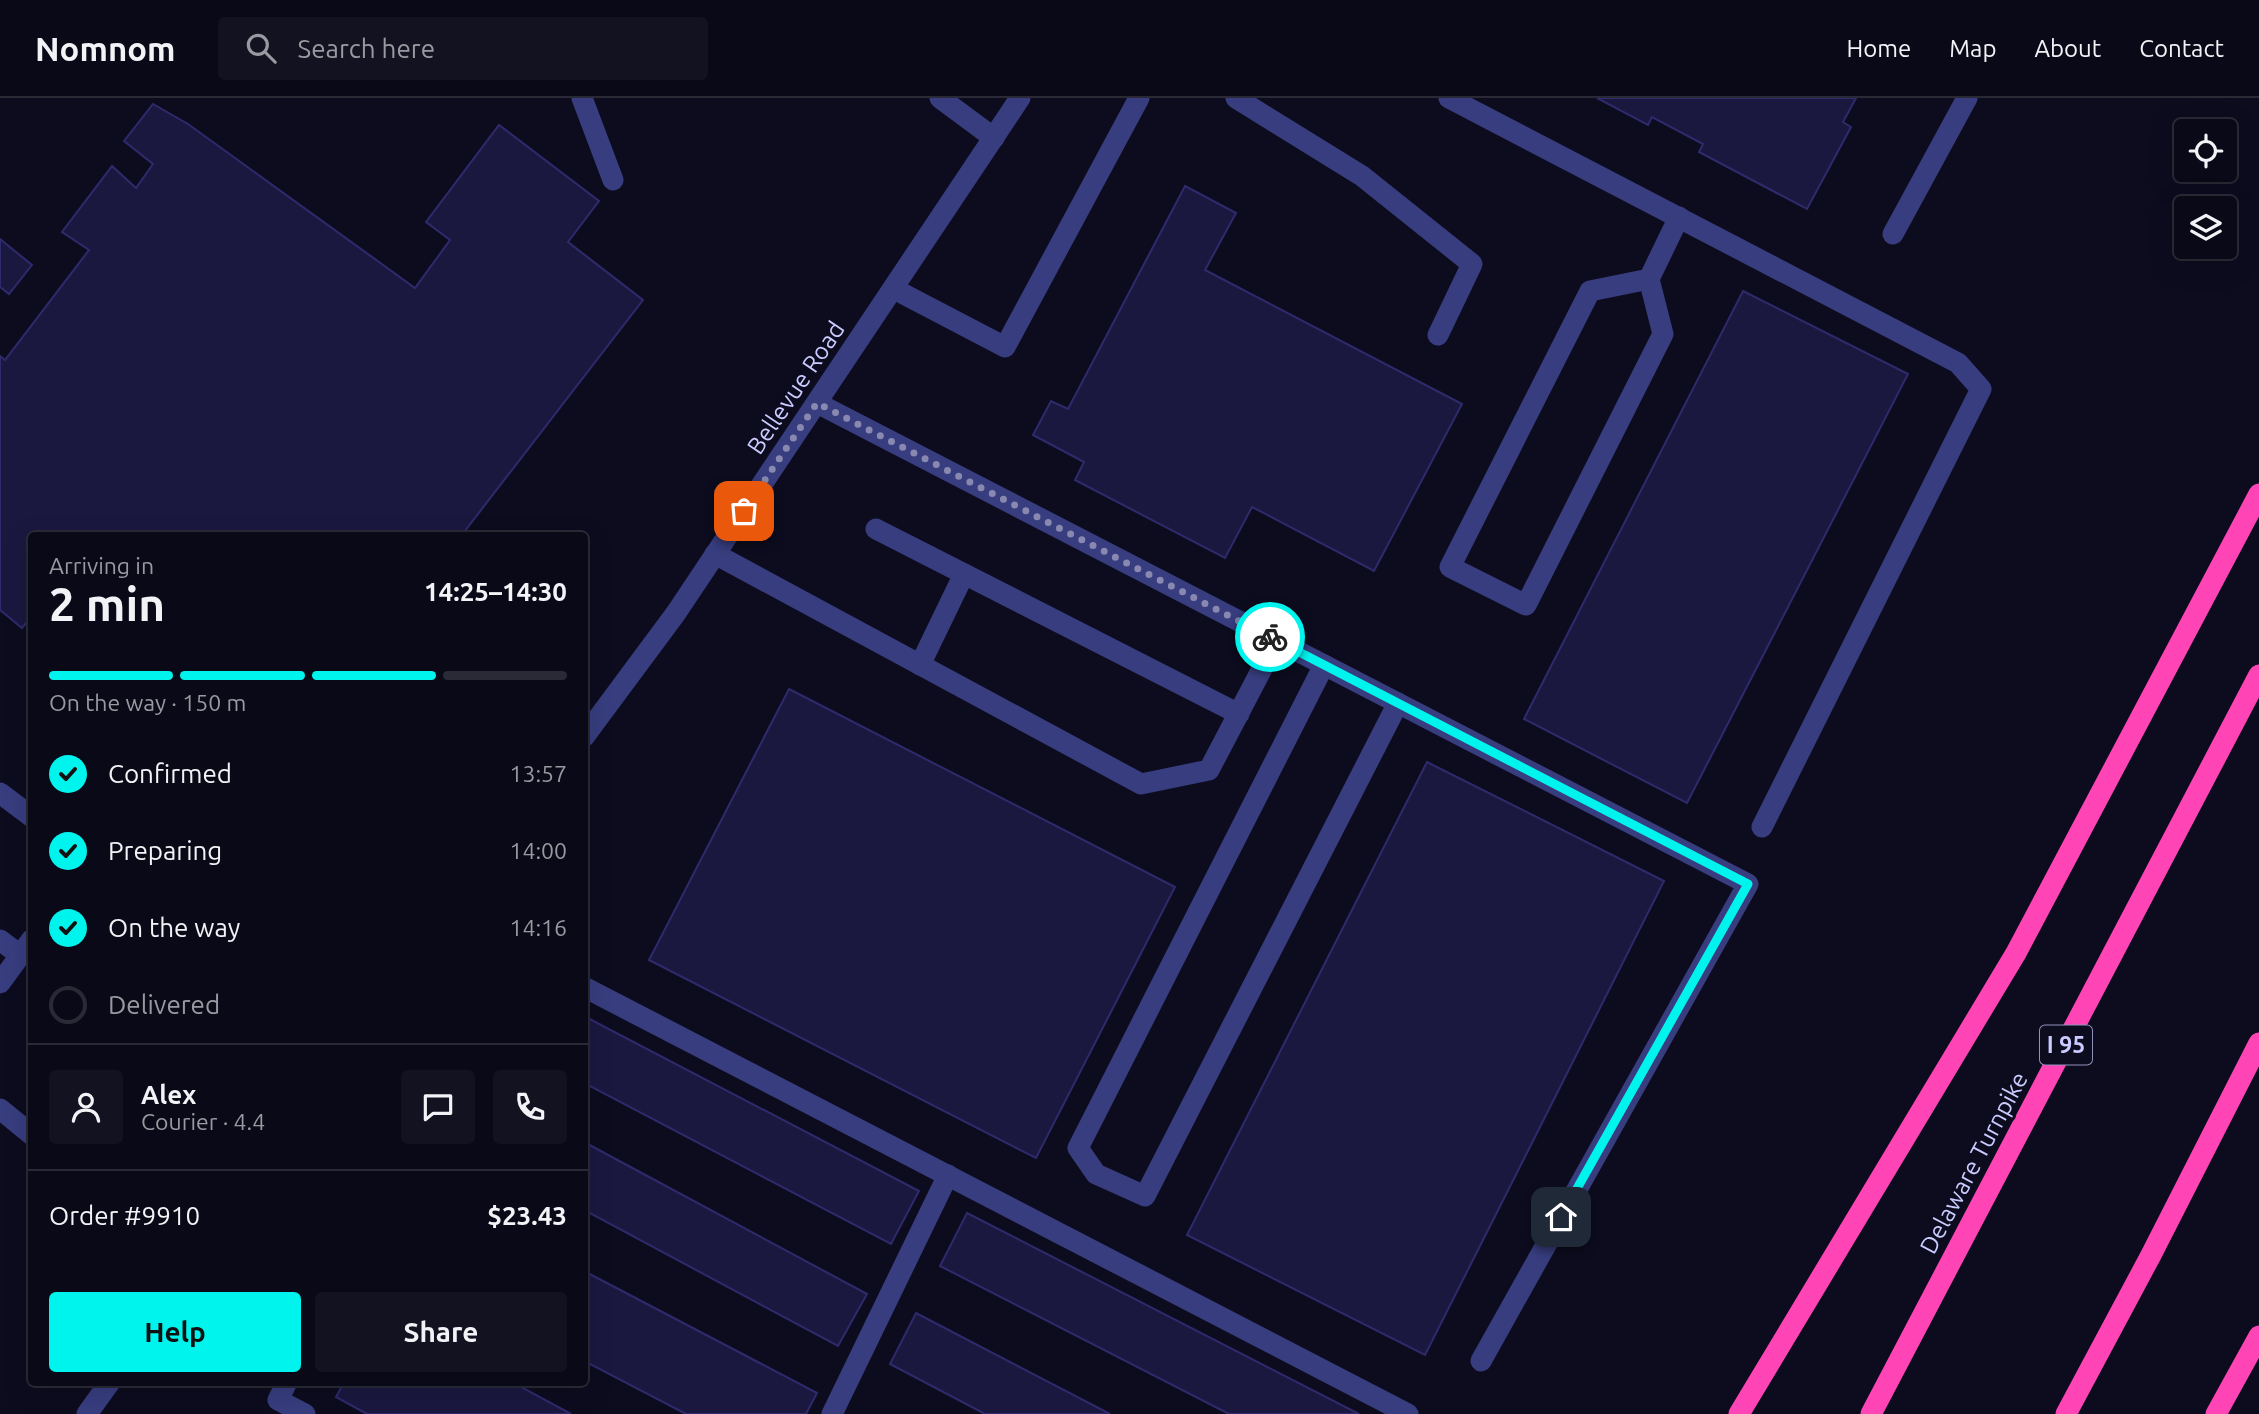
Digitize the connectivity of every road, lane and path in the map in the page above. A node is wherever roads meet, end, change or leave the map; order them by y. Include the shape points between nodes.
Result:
1 (582, 98) edge
2 (940, 98) edge
3 (1020, 98) edge
4 (1139, 98) edge
5 (1236, 98) edge
6 (1449, 98) edge
7 (1967, 98) edge
8 (993, 138) junction
9 (613, 180) dead end
10 (1679, 217) junction
11 (1893, 234) dead end
12 (1649, 279) junction
13 (894, 289) junction
14 (1438, 335) dead end
15 (817, 403) junction
16 (2259, 494) edge
17 (876, 529) dead end
18 (715, 554) junction
19 (964, 574) junction
20 (1276, 640) junction
21 (920, 665) junction
22 (1324, 665) junction
23 (2259, 675) edge
24 (1398, 704) junction
25 (1239, 714) junction
26 (588, 732) edge
27 (0, 793) edge
28 (28, 814) edge
29 (1762, 827) dead end
30 (0, 940) edge
31 (26, 947) edge
32 (0, 983) edge
33 (588, 990) edge
34 (2259, 1043) edge
35 (0, 1109) edge
36 (28, 1132) edge
37 (948, 1175) junction
38 (2259, 1336) edge
39 (1481, 1360) dead end
40 (107, 1386) edge
41 (285, 1386) edge
42 (87, 1414) edge
43 (305, 1414) edge
44 (832, 1414) edge
45 (1408, 1414) edge
46 (1739, 1414) edge
47 (1871, 1414) edge
48 (2066, 1414) edge
49 (2216, 1414) edge

1 - 9 street
2 - 8 street
3 - 8 street, Bellevue Road
4 - 13 street via 1005,347
5 - 14 street via 1362,176 1472,264
6 - 10 street
7 - 11 street
8 - 13 street, Bellevue Road
10 - 12 street
10 - 29 street via 1958,363 1981,389
12 - 12 street via 1663,334 1526,605 1450,567 1590,291
13 - 15 street, Bellevue Road
15 - 18 street, Bellevue Road
15 - 20 street
16 - 46 highway via 2017,953
17 - 19 street
18 - 21 street
18 - 26 street, Bellevue Road
19 - 21 street
19 - 25 street
20 - 22 street
20 - 25 street
21 - 25 street via 1141,784 1209,770
22 - 24 street
22 - 24 street via 1077,1148 1096,1174 1145,1196
23 - 47 highway, Delaware Turnpike / I 95
24 - 39 street via 1748,884
27 - 28 street
30 - 31 street
31 - 32 street
33 - 37 street
34 - 48 highway
35 - 36 street
37 - 44 street
37 - 45 street
38 - 49 highway
40 - 42 street
41 - 43 street via 278,1400

